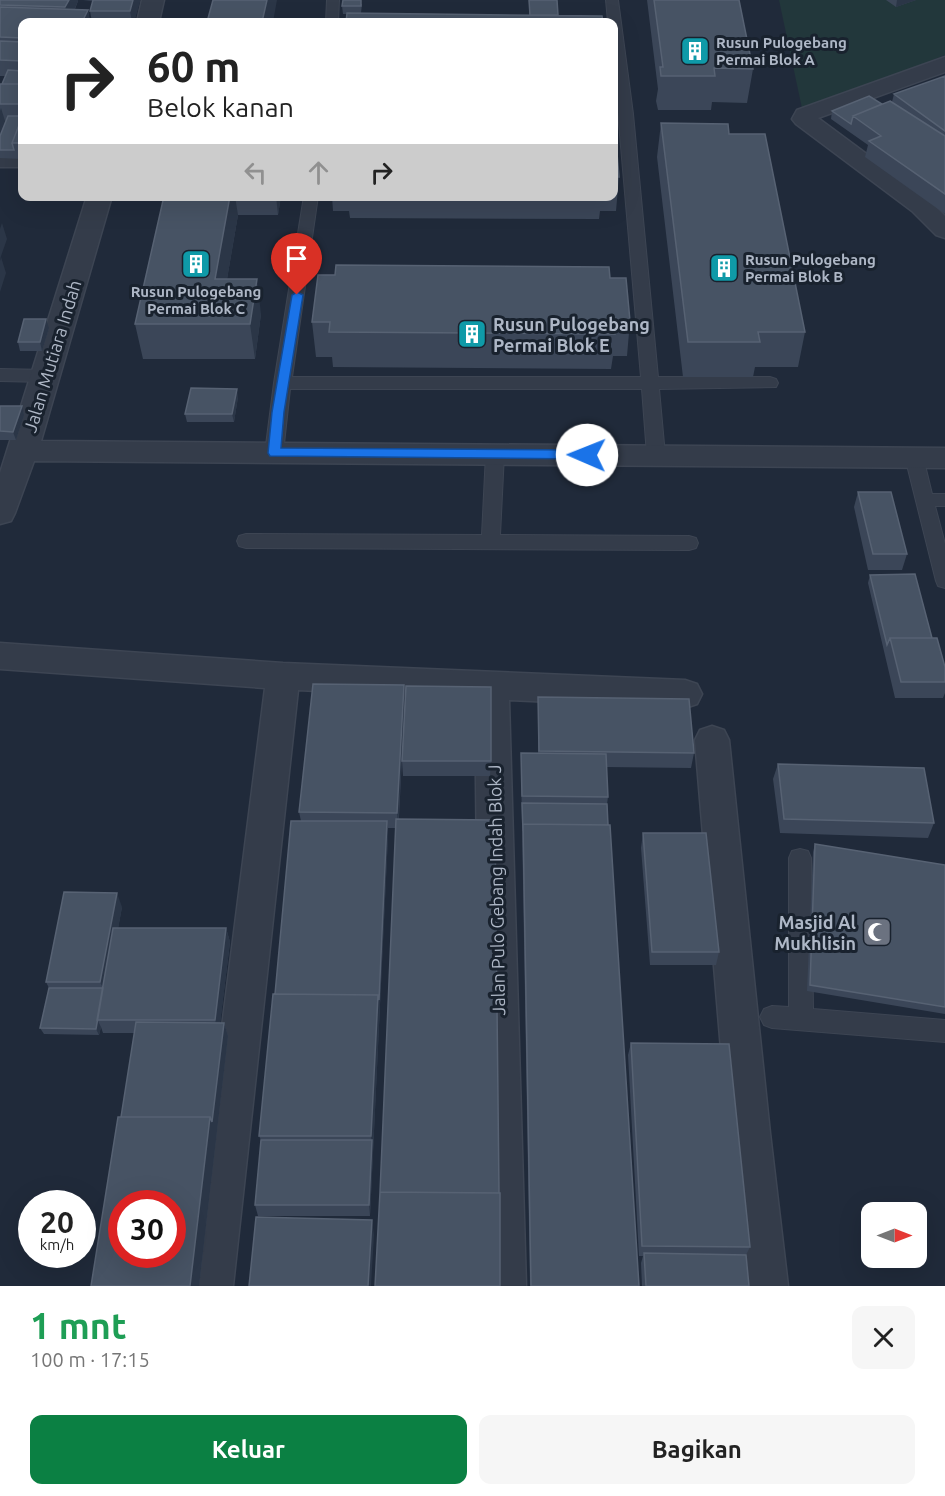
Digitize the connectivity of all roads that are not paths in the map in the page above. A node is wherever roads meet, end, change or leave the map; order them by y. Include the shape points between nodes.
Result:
1 (153, 0) edge
2 (333, 0) edge
3 (612, 0) edge
4 (149, 18) edge
5 (332, 18) edge
6 (613, 18) edge
7 (935, 68) edge
8 (618, 86) edge
9 (945, 86) edge
10 (620, 114) edge
11 (0, 160) edge
12 (18, 160) edge
13 (98, 201) edge
14 (310, 201) edge
15 (945, 230) edge
16 (0, 375) edge
17 (46, 376) junction
18 (651, 382) junction
19 (770, 383) dead end
20 (282, 384) junction
21 (23, 451) junction
22 (274, 453) junction
23 (495, 454) junction
24 (657, 455) junction
25 (914, 457) junction
26 (945, 458) edge
27 (925, 500) junction
28 (945, 500) edge
29 (0, 513) edge
30 (246, 541) dead end
31 (491, 542) junction
32 (689, 543) dead end
33 (945, 581) edge
34 (0, 656) edge
35 (284, 676) junction
36 (492, 686) junction
37 (685, 694) dead end
38 (712, 740) dead end
39 (800, 858) dead end
40 (772, 1017) dead end
41 (801, 1019) junction
42 (945, 1031) edge
43 (212, 1286) edge
44 (504, 1286) edge
45 (766, 1286) edge

1 - 4 street
2 - 5 lane
3 - 6 lane
7 - 9 street
7 - 15 street via 804,118 921,206
8 - 10 lane
10 - 18 lane
11 - 12 street
13 - 17 street, Jalan Mutiara Indah
14 - 20 lane
16 - 17 lane
17 - 21 street, Jalan Mutiara Indah
18 - 19 lane
18 - 20 lane
18 - 24 lane
20 - 22 lane
21 - 22 street
21 - 29 street, Jalan Mutiara Indah
22 - 23 street
23 - 24 street
23 - 31 lane
24 - 25 street
25 - 26 street
25 - 27 lane
27 - 28 lane
27 - 33 lane
30 - 31 lane
31 - 32 lane
34 - 35 street
35 - 36 street
35 - 43 street
36 - 37 street
36 - 44 street, Jalan Pulo Gebang Indah Blok J
38 - 45 street
39 - 41 lane
40 - 41 lane
41 - 42 lane

